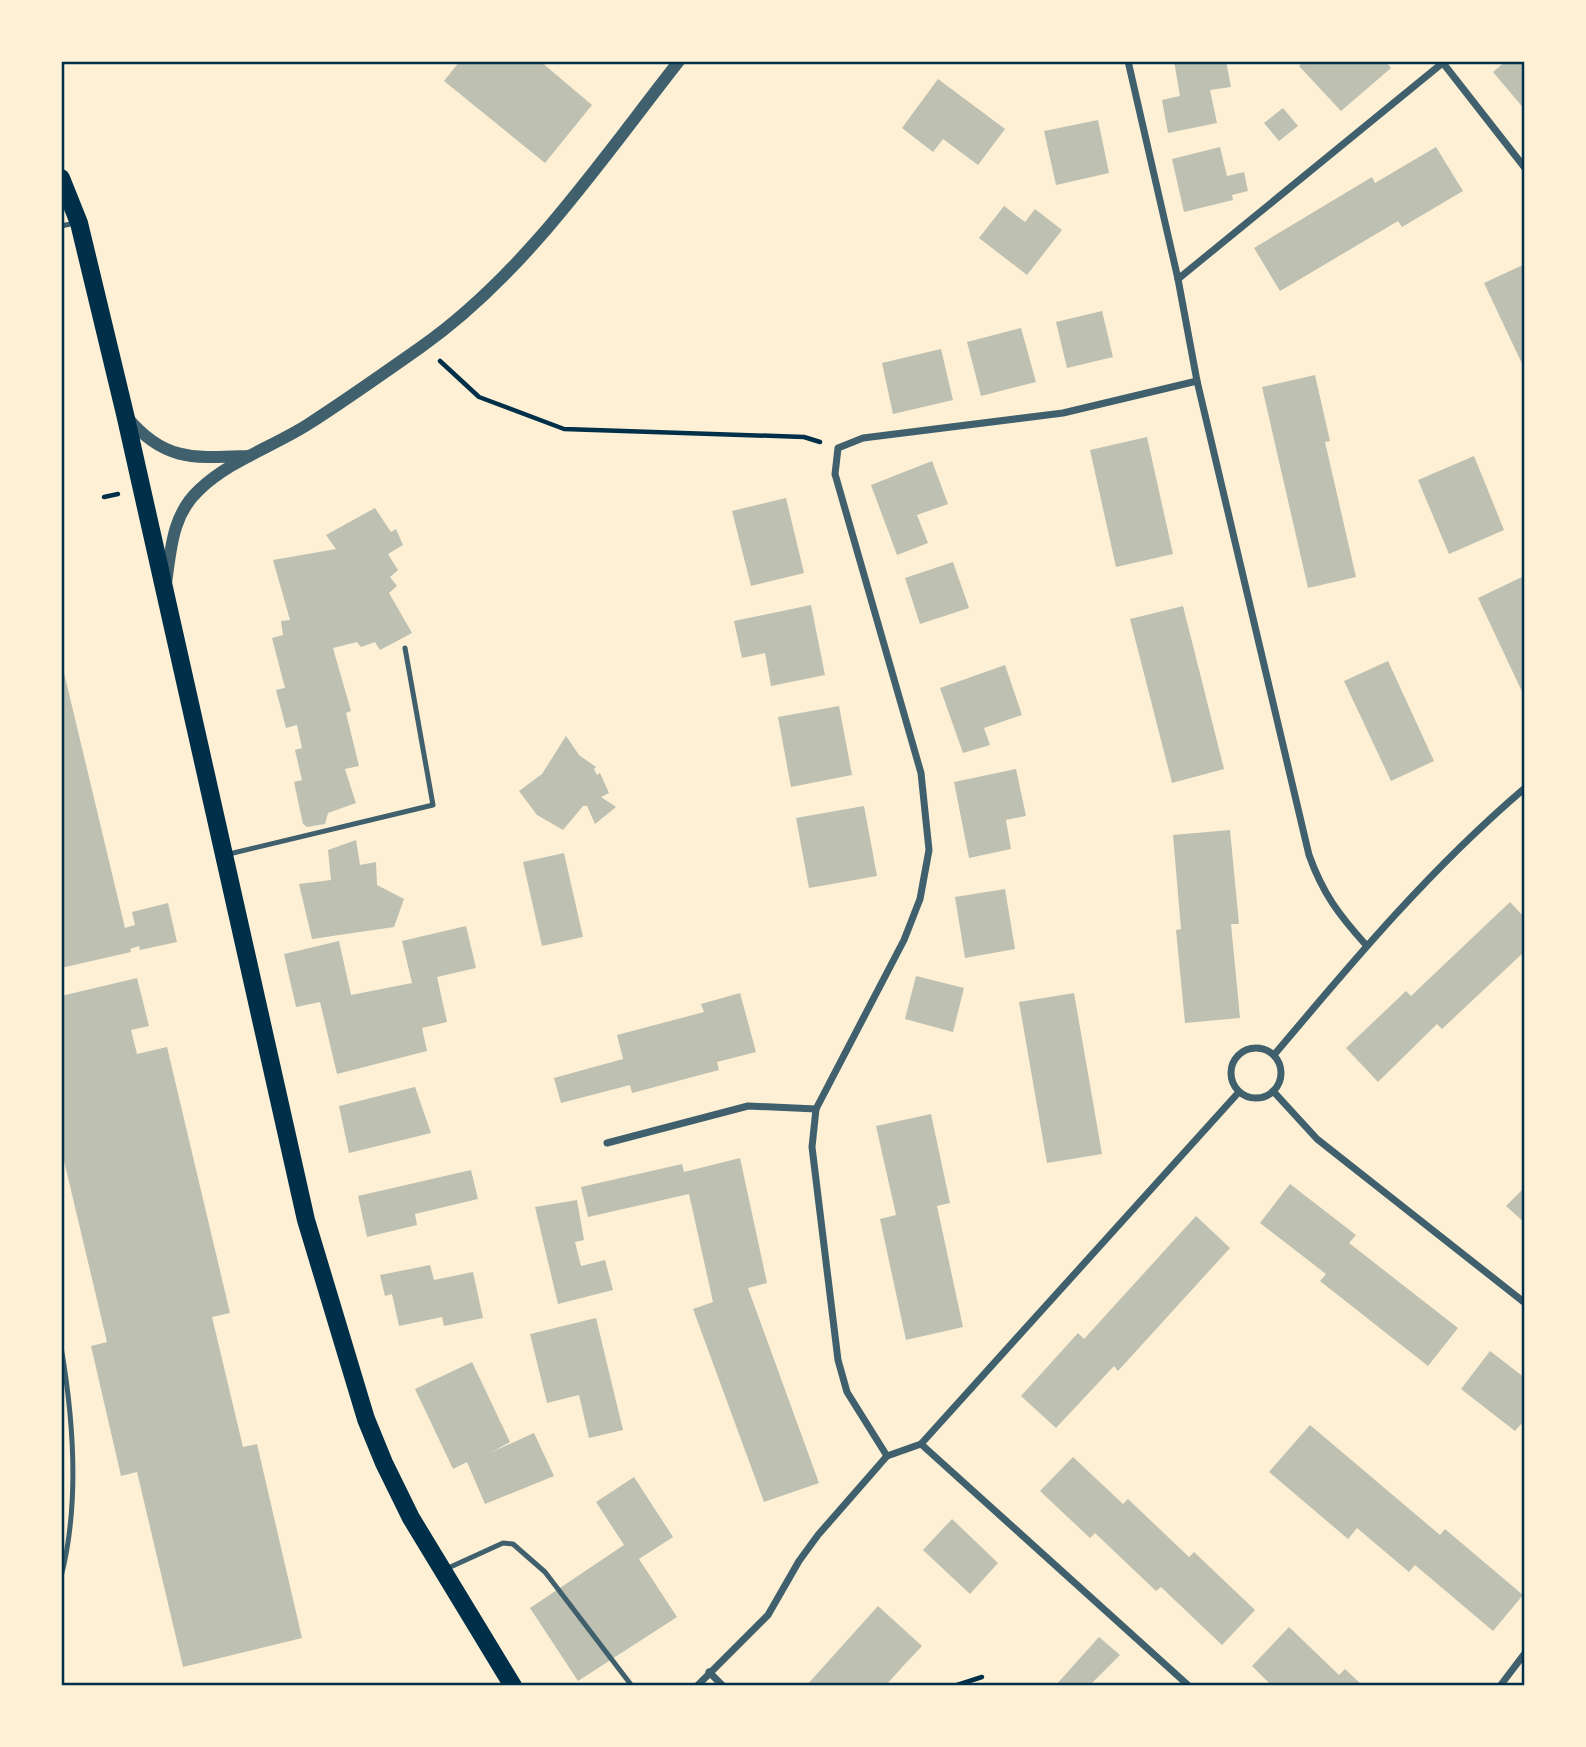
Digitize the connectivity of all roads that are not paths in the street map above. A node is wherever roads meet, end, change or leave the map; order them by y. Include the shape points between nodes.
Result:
1 (679, 61) edge
2 (1128, 61) edge
3 (1444, 62) edge
4 (1525, 168) edge
5 (61, 178) edge
6 (66, 194) edge
7 (70, 225) edge
8 (1178, 279) junction
9 (1197, 381) junction
10 (125, 414) junction
11 (250, 456) junction
12 (164, 594) junction
13 (405, 648) dead end
14 (1525, 788) edge
15 (222, 856) junction
16 (1366, 945) junction
17 (1274, 1055) junction
18 (1273, 1091) junction
19 (1238, 1093) junction
20 (816, 1109) junction
21 (607, 1143) dead end
22 (1525, 1303) edge
23 (61, 1347) edge
24 (921, 1444) junction
25 (887, 1456) junction
26 (443, 1570) junction
27 (61, 1577) edge
28 (1525, 1653) edge
29 (709, 1672) junction
30 (61, 1679) edge
31 (62, 1686) edge
32 (513, 1686) edge
33 (632, 1686) edge
34 (697, 1686) edge
35 (723, 1686) edge
36 (1189, 1686) edge
37 (1500, 1686) edge

1 - 11 street via 519,262 423,346 306,425
2 - 8 street
3 - 4 street
3 - 8 street
5 - 6 main road
6 - 7 main road
7 - 10 main road
8 - 9 street
9 - 16 street via 1309,855 1321,888
9 - 20 street via 1063,414 863,438 838,448 835,474 921,773 929,850 920,899 904,940
10 - 11 street via 153,443 181,456
10 - 12 main road
11 - 12 street via 198,490 180,514
12 - 15 main road
13 - 15 lane via 433,805
14 - 16 street via 1467,837
15 - 26 main road via 306,1220 362,1406 411,1518
16 - 17 street
17 - 18 street via 1282,1067
17 - 19 street via 1262,1048 1248,1049 1234,1059 1230,1077
18 - 19 street via 1249,1098
18 - 22 street via 1317,1139
19 - 24 street
20 - 21 street via 748,1106
20 - 25 street via 811,1147 838,1360 848,1392
23 - 27 lane via 72,1423 71,1535
24 - 25 street
24 - 36 street
25 - 29 street via 818,1535 768,1615
26 - 32 main road
26 - 33 lane via 503,1543 513,1544 545,1572
28 - 37 street
29 - 34 street
29 - 35 street
30 - 31 lane

